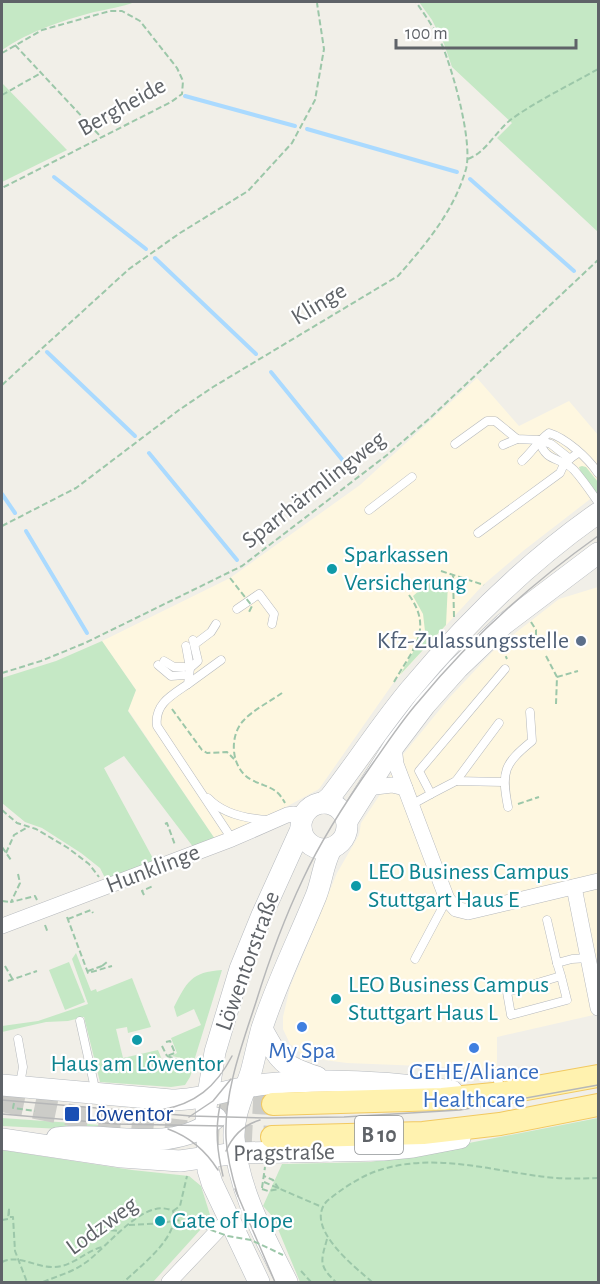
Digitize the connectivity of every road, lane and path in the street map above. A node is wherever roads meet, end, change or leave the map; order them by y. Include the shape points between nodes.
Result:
1 (316, 2) edge
2 (334, 2) edge
3 (416, 2) edge
4 (15, 45) junction
5 (2, 53) edge
6 (598, 69) edge
7 (41, 73) junction
8 (2, 95) edge
9 (102, 137) junction
10 (468, 159) junction
11 (2, 188) edge
12 (598, 260) edge
13 (2, 385) edge
14 (517, 439) junction
15 (539, 440) junction
16 (455, 444) dead end
17 (503, 445) dead end
18 (578, 453) junction
19 (567, 460) junction
20 (522, 461) dead end
21 (598, 473) edge
22 (412, 477) dead end
23 (598, 502) edge
24 (369, 510) dead end
25 (598, 513) edge
26 (2, 526) edge
27 (478, 533) dead end
28 (598, 553) edge
29 (441, 571) dead end
30 (227, 574) junction
31 (453, 574) junction
32 (489, 587) dead end
33 (409, 595) dead end
34 (237, 609) dead end
35 (248, 614) dead end
36 (216, 624) dead end
37 (272, 624) dead end
38 (454, 624) dead end
39 (536, 630) dead end
40 (536, 636) dead end
41 (498, 640) dead end
42 (186, 646) dead end
43 (546, 656) dead end
44 (221, 660) dead end
45 (508, 660) dead end
46 (161, 663) dead end
47 (505, 669) dead end
48 (186, 670) junction
49 (2, 672) edge
50 (578, 672) dead end
51 (557, 677) junction
52 (188, 684) junction
53 (394, 690) dead end
54 (282, 693) dead end
55 (166, 700) junction
56 (556, 704) dead end
57 (530, 712) dead end
58 (499, 723) dead end
59 (394, 746) junction
60 (234, 759) junction
61 (456, 781) junction
62 (503, 782) junction
63 (367, 788) junction
64 (405, 788) junction
65 (201, 791) junction
66 (431, 794) junction
67 (539, 797) dead end
68 (323, 803) junction
69 (519, 804) dead end
70 (411, 805) junction
71 (508, 807) dead end
72 (2, 810) edge
73 (296, 817) junction
74 (275, 820) junction
75 (347, 821) junction
76 (165, 824) dead end
77 (28, 827) junction
78 (232, 839) junction
79 (2, 847) edge
80 (331, 849) junction
81 (6, 853) junction
82 (178, 854) dead end
83 (11, 860) dead end
84 (18, 874) dead end
85 (598, 881) edge
86 (153, 886) dead end
87 (104, 887) junction
88 (574, 887) junction
89 (144, 895) dead end
90 (447, 899) junction
91 (20, 901) dead end
92 (2, 902) edge
93 (11, 902) junction
94 (62, 903) junction
95 (93, 913) dead end
96 (68, 919) junction
97 (547, 920) dead end
98 (44, 922) dead end
99 (2, 926) edge
100 (48, 933) dead end
101 (588, 958) junction
102 (415, 960) dead end
103 (107, 962) dead end
104 (557, 963) junction
105 (4, 966) dead end
106 (103, 966) junction
107 (112, 966) dead end
108 (37, 971) dead end
109 (561, 976) junction
110 (13, 980) junction
111 (8, 981) dead end
112 (598, 1008) edge
113 (80, 1021) dead end
114 (262, 1029) junction
115 (18, 1038) dead end
116 (166, 1042) dead end
117 (162, 1046) dead end
118 (166, 1056) junction
119 (197, 1066) dead end
120 (493, 1071) dead end
121 (598, 1076) edge
122 (334, 1082) junction
123 (11, 1086) edge
124 (245, 1088) junction
125 (493, 1094) junction
126 (96, 1095) junction
127 (207, 1096) junction
128 (185, 1100) junction
129 (273, 1104) tunnel mouth
130 (598, 1105) edge
131 (104, 1117) dead end
132 (116, 1118) dead end
133 (208, 1122) junction
134 (486, 1126) junction
135 (272, 1137) tunnel mouth
136 (2, 1139) edge
137 (29, 1142) junction
138 (236, 1153) junction
139 (208, 1156) junction
140 (266, 1162) dead end
141 (188, 1173) dead end
142 (264, 1176) junction
143 (598, 1178) edge
144 (263, 1182) junction
145 (279, 1189) junction
146 (322, 1207) junction
147 (173, 1211) junction
148 (2, 1220) edge
149 (175, 1220) junction
150 (230, 1223) junction
151 (129, 1225) junction
152 (93, 1229) dead end
153 (121, 1231) junction
154 (327, 1239) junction
155 (104, 1247) junction
156 (283, 1255) dead end
157 (18, 1260) junction
158 (75, 1261) junction
159 (2, 1262) edge
160 (86, 1263) junction
161 (27, 1282) edge
162 (43, 1282) edge
163 (123, 1282) edge
164 (169, 1282) edge
165 (259, 1282) edge
166 (287, 1282) edge
167 (336, 1282) edge
168 (372, 1282) edge

1 - 2 path
1 - 13 path via 324,49 315,100 291,143 248,191 129,269
3 - 10 path, Klinge via 442,44 452,72
4 - 5 path
4 - 7 path
4 - 9 path, Bergheide via 42,30 110,11 122,11 140,21 177,69 183,81 182,94
6 - 10 path via 510,120 477,156
7 - 8 path
7 - 9 path
9 - 11 path, Bergheide
10 - 26 path, Klinge via 444,218 398,276 213,387 76,488
12 - 30 path, Sparrhärmlingweg via 387,455
14 - 15 lane
14 - 16 lane via 495,421 487,421
14 - 17 lane
15 - 18 lane via 549,433 564,439
15 - 19 lane via 542,450 558,462
15 - 20 lane
18 - 19 lane
18 - 21 lane
19 - 23 lane
19 - 27 lane via 560,473
22 - 24 lane
25 - 68 main road via 533,565 458,636 409,691
28 - 59 main road, Löwentorstraße via 484,642 425,705
29 - 31 path
30 - 35 path, bridge via 252,606
30 - 49 path, Sparrhärmlingweg via 85,643
31 - 32 path
31 - 38 path
33 - 53 path via 422,619 421,630 394,682
34 - 37 lane via 260,592 274,614
36 - 48 lane via 211,632 194,642 198,661
39 - 40 path
41 - 45 path
42 - 48 lane
43 - 51 path
44 - 52 lane
46 - 48 lane
47 - 66 lane via 419,771
48 - 52 lane
50 - 51 path
51 - 56 path
52 - 55 lane
54 - 60 path via 243,720 237,731
55 - 60 path via 202,750 227,752
55 - 65 lane via 156,715 157,726
57 - 62 lane via 532,741 511,758
58 - 61 lane
59 - 63 main road, Löwentorstraße
59 - 64 street
60 - 73 path via 250,780 279,793
61 - 62 lane
61 - 66 lane
62 - 71 lane
63 - 64 street via 392,784
63 - 75 main road, Löwentorstraße
64 - 70 street
65 - 74 lane via 224,810
65 - 78 lane
66 - 70 lane
67 - 69 path
68 - 73 main road
68 - 75 main road via 336,806
70 - 90 street
72 - 77 path
73 - 74 street, Hunklinge via 294,814
73 - 80 main road via 304,839 312,846
73 - 127 main road, Löwentorstraße via 240,969 215,1052
74 - 78 street, Hunklinge
75 - 80 main road, Löwentorstraße via 345,838
76 - 82 path
77 - 81 path via 14,834
77 - 87 path via 89,864
78 - 87 street, Hunklinge
79 - 81 path
80 - 114 main road, Löwentorstraße via 320,888
81 - 83 path
84 - 93 path via 20,883
85 - 88 street
86 - 89 path via 142,891
87 - 94 street, Hunklinge
88 - 90 street via 468,912 456,909
88 - 101 street
90 - 102 lane
91 - 93 path
92 - 93 path
94 - 96 path
94 - 99 street, Hunklinge
95 - 96 path via 92,910
96 - 106 path via 88,971
97 - 104 lane
98 - 100 path
101 - 104 lane
101 - 112 street
103 - 106 path, bridge
104 - 109 lane
105 - 110 path
106 - 107 path
108 - 110 path
109 - 109 lane via 507,992 511,1015 567,1000
110 - 111 path
113 - 126 lane
114 - 122 main road via 279,1058 291,1068
114 - 124 main road, Löwentorstraße
115 - 123 lane via 23,1067
116 - 118 path via 170,1041 175,1053
117 - 118 path
118 - 119 path
120 - 125 lane
121 - 125 main road, Pragstraße / B 10
122 - 124 main road, Pragstraße
122 - 125 main road, Pragstraße
123 - 126 main road, Pragstraße
124 - 127 main road, Pragstraße
124 - 133 main road
124 - 138 main road, Löwentorstraße via 235,1118
125 - 129 main road, Pragstraße / B 10
126 - 128 main road, Pragstraße
127 - 128 main road, Pragstraße
127 - 133 main road, Löwentorstraße
128 - 133 main road
130 - 134 main road, Pragstraße / B 10
131 - 132 path
133 - 137 main road via 183,1136 168,1138 70,1137
133 - 138 main road
133 - 139 main road, Löwentorstraße
134 - 135 main road, B 10 via 398,1135
134 - 138 main road, Pragstraße via 462,1137 403,1148
136 - 137 main road, Pragstraße
137 - 139 main road, Pragstraße via 147,1159 180,1161
138 - 139 main road, Pragstraße
138 - 166 main road, Löwentorstraße via 240,1178
139 - 150 main road, Löwentorstraße via 212,1183
140 - 142 path
141 - 147 path via 180,1206
142 - 144 path
142 - 145 path
143 - 146 path via 539,1176 470,1164 417,1164 368,1175
144 - 145 path
144 - 145 path via 262,1189
145 - 146 path
146 - 154 path
147 - 149 path, Lodzweg
147 - 151 path, Lodzweg via 157,1207
148 - 157 path via 8,1219 7,1208 9,1217 13,1217
149 - 151 path
149 - 156 path, bridge via 251,1240
149 - 163 path via 163,1244
150 - 164 street via 222,1226
150 - 165 main road, Löwentorstraße
151 - 153 path, Lodzweg
152 - 153 path
153 - 155 path, Lodzweg
154 - 167 path via 322,1266
154 - 168 path
155 - 158 path
155 - 160 path, Lodzweg
157 - 158 path via 53,1268
157 - 159 path
157 - 161 path
158 - 160 path
160 - 162 path, Lodzweg

